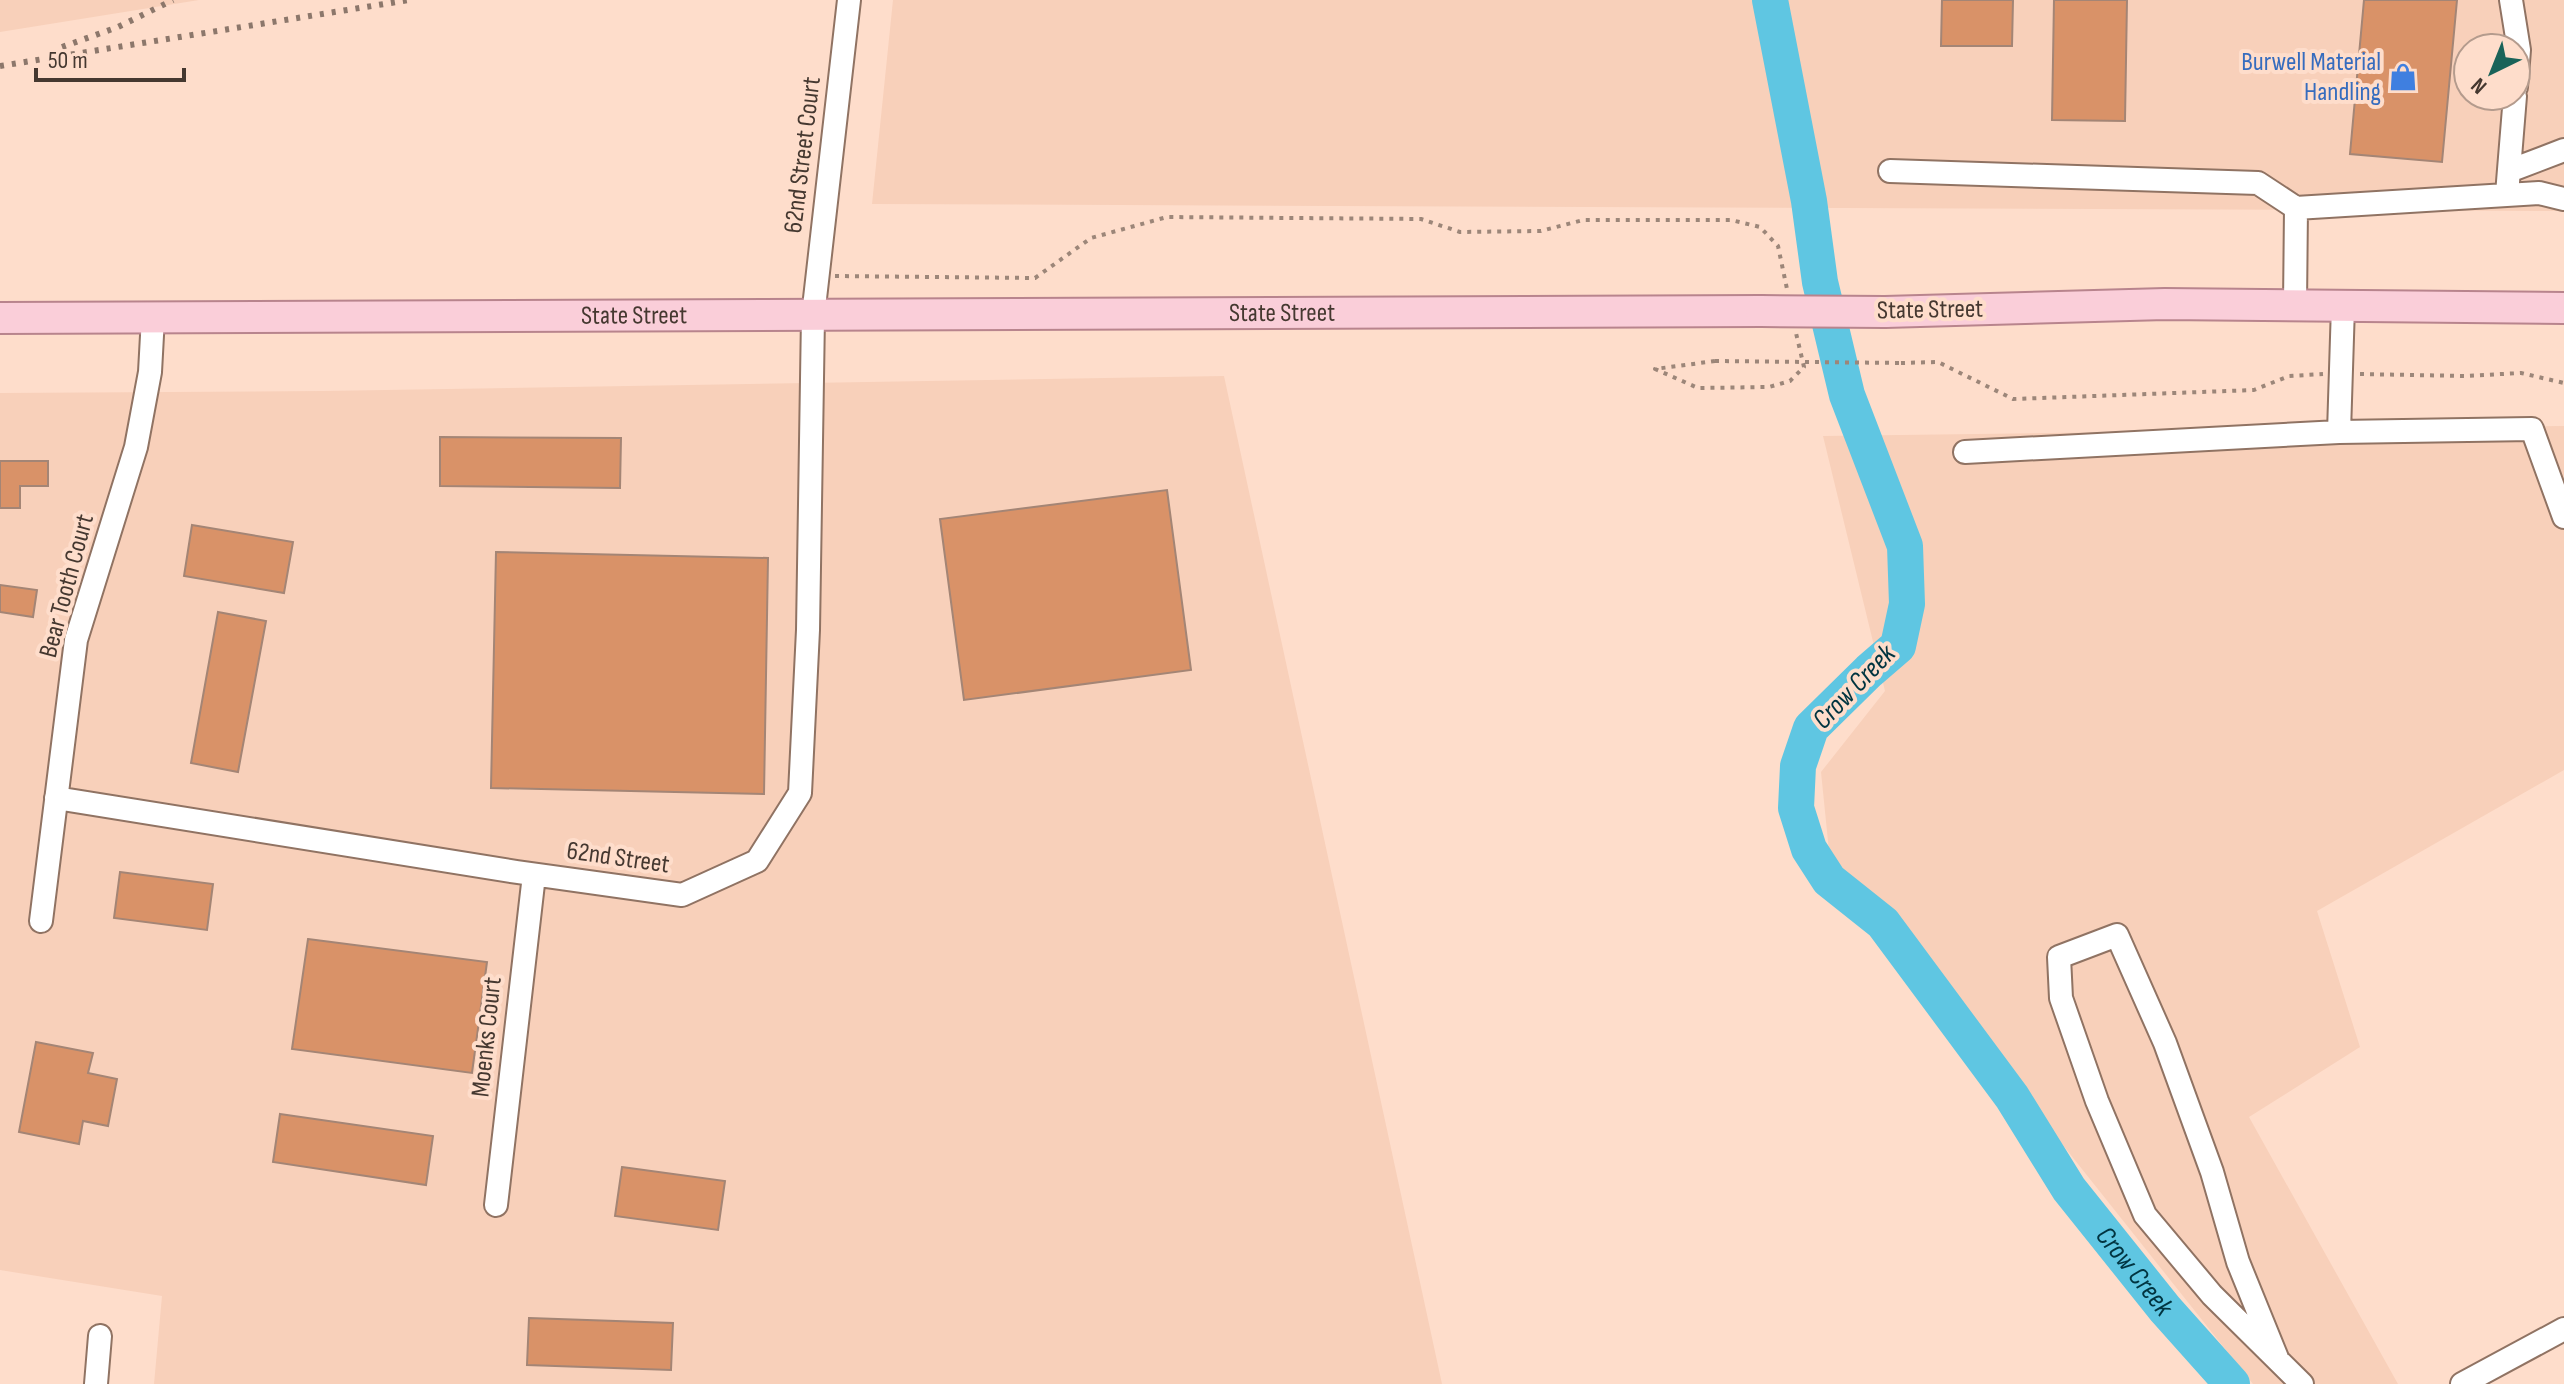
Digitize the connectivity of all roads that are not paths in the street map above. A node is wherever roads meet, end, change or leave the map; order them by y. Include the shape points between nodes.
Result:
1 (849, 0) edge
2 (2511, 0) edge
3 (2516, 32) edge
4 (2514, 112) edge
5 (2564, 150) edge
6 (1890, 171) dead end
7 (2509, 171) junction
8 (2507, 194) junction
9 (2564, 199) edge
10 (2296, 208) junction
11 (2295, 305) junction
12 (2343, 306) junction
13 (2564, 308) edge
14 (813, 316) junction
15 (153, 317) junction
16 (0, 318) edge
17 (2339, 432) junction
18 (1965, 452) dead end
19 (2564, 517) edge
20 (56, 798) junction
21 (534, 875) junction
22 (41, 921) dead end
23 (496, 1205) dead end
24 (2564, 1329) edge
25 (100, 1336) dead end
26 (2277, 1358) junction
27 (96, 1384) edge
28 (2302, 1384) edge
29 (2462, 1384) edge

1 - 14 street, 62nd Street Court
2 - 3 street
4 - 7 street
5 - 7 street
6 - 10 street via 2258,183
7 - 8 street
8 - 9 street
8 - 10 street
10 - 11 street
11 - 12 main road, State Street
11 - 14 main road, State Street, bridge
12 - 13 main road, State Street
12 - 17 street
14 - 15 main road, State Street
14 - 21 street, 62nd Street via 800,793 757,861 682,895
15 - 16 main road, State Street
15 - 20 street, Bear Tooth Court via 150,372 136,447 76,640
17 - 18 street
17 - 19 street via 2532,429
20 - 21 street, 62nd Street
20 - 22 street, Bear Tooth Court
21 - 23 street, Moenks Court
24 - 29 street
25 - 27 street
26 - 26 street via 2212,1295 2145,1215 2061,998 2059,957 2117,935 2165,1043 2238,1262
26 - 28 street

